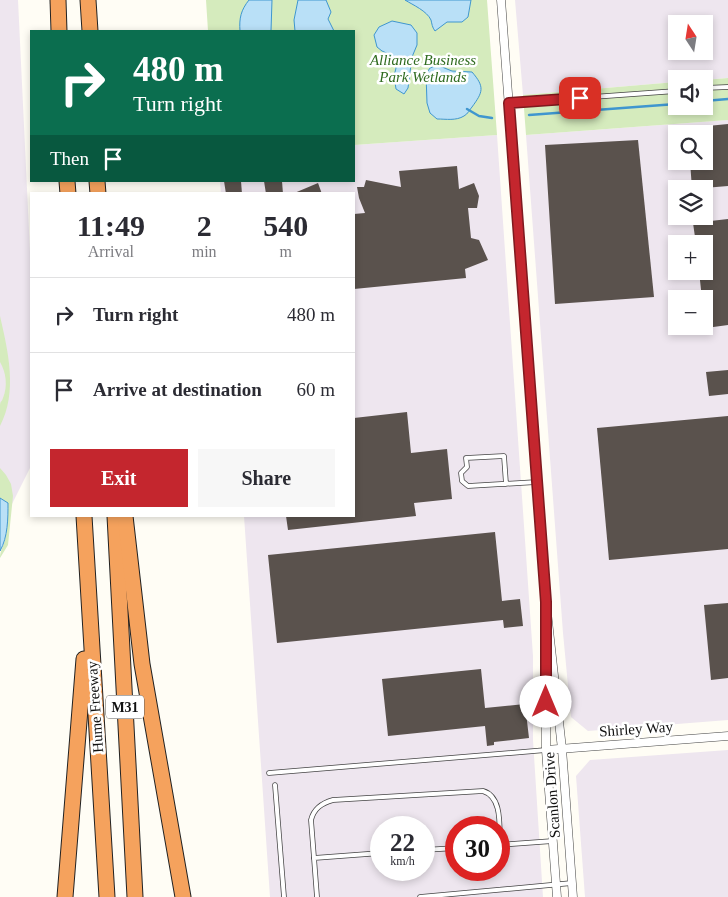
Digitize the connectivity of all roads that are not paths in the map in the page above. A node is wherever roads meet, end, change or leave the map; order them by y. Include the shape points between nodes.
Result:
1 (58, 0) edge
2 (88, 0) edge
3 (501, 0) edge
4 (59, 30) edge
5 (90, 30) edge
6 (728, 87) edge
7 (713, 88) edge
8 (668, 91) edge
9 (509, 103) junction
10 (537, 482) junction
11 (506, 484) junction
12 (84, 517) edge
13 (115, 517) edge
14 (125, 517) edge
15 (88, 601) junction
16 (546, 602) junction
17 (728, 736) edge
18 (562, 749) junction
19 (546, 750) junction
20 (269, 773) dead end
21 (276, 785) dead end
22 (498, 816) edge
23 (553, 841) junction
24 (510, 844) edge
25 (370, 854) edge
26 (314, 858) junction
27 (572, 884) junction
28 (556, 885) junction
29 (65, 897) edge
30 (107, 897) edge
31 (135, 897) edge
32 (183, 897) edge
33 (284, 897) edge
34 (317, 897) edge
35 (420, 897) edge
36 (557, 897) edge
37 (573, 897) edge

1 - 4 highway
2 - 5 highway
3 - 9 street, Scanlon Drive
6 - 7 lane
8 - 9 lane
9 - 10 street, Scanlon Drive
10 - 11 lane
10 - 16 street, Scanlon Drive
11 - 11 lane via 468,486 462,481 461,473 467,467 466,458 504,456
12 - 15 highway, Hume Freeway / M31
13 - 31 highway, Hume Freeway / M31
14 - 32 highway via 142,664
15 - 29 highway
15 - 30 highway, Hume Freeway / M31
16 - 18 street, Scanlon Drive
16 - 19 street, Scanlon Drive
17 - 18 street, Shirley Way
18 - 19 street, Shirley Way
18 - 27 street, Scanlon Drive
19 - 20 lane
19 - 23 street, Scanlon Drive
21 - 33 lane
22 - 26 lane via 492,795 483,791 333,800 321,805 311,820
23 - 24 lane
23 - 28 street, Scanlon Drive
25 - 26 lane
26 - 34 lane
27 - 28 lane
27 - 37 street, Scanlon Drive
28 - 35 lane
28 - 36 street, Scanlon Drive

